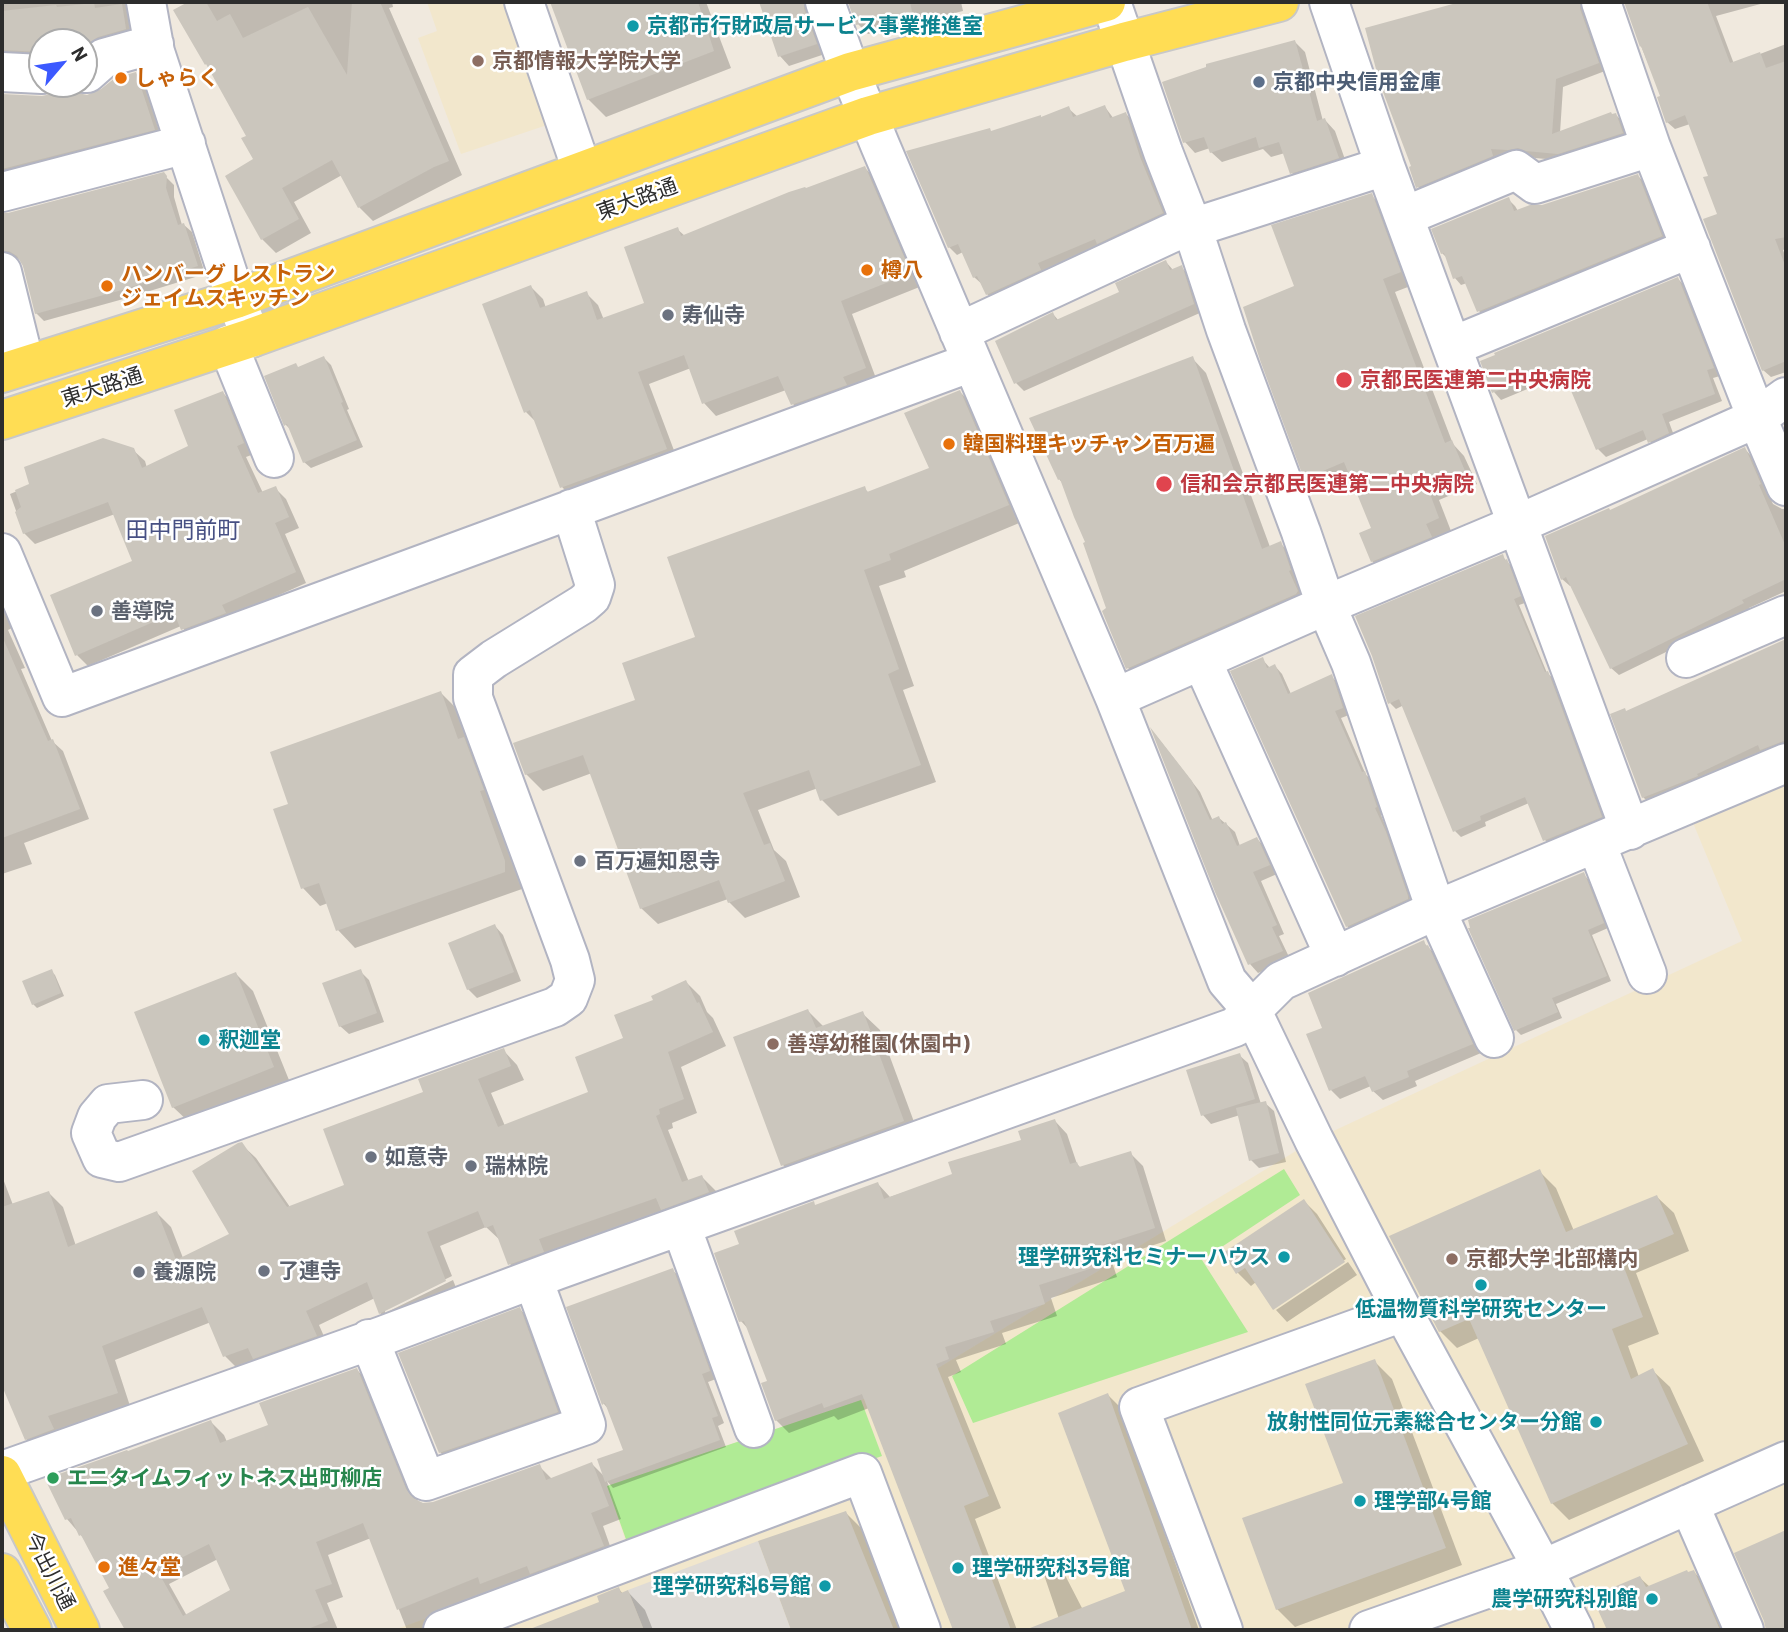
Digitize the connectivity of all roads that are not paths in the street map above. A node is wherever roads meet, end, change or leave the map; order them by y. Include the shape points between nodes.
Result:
1 (146, 2) edge
2 (523, 2) edge
3 (825, 2) edge
4 (1106, 2) edge
5 (1111, 2) edge
6 (1279, 2) edge
7 (1329, 2) edge
8 (1601, 2) edge
9 (1210, 10) edge
10 (1124, 41) junction
11 (154, 44) junction
12 (98, 64) edge
13 (2, 72) edge
14 (850, 72) junction
15 (28, 73) edge
16 (868, 116) junction
17 (186, 144) junction
18 (1651, 147) junction
19 (1385, 166) junction
20 (582, 170) junction
21 (2, 192) edge
22 (1405, 216) junction
23 (1191, 226) junction
24 (1691, 248) junction
25 (2, 272) edge
26 (236, 299) junction
27 (239, 341) junction
28 (1453, 346) junction
29 (966, 347) junction
30 (14, 369) edge
31 (1772, 407) edge
32 (2, 420) edge
33 (274, 458) dead end
34 (1786, 486) edge
35 (571, 509) junction
36 (1516, 525) junction
37 (2, 553) edge
38 (1326, 605) junction
39 (1786, 615) edge
40 (1686, 658) dead end
41 (1202, 661) junction
42 (1115, 698) junction
43 (1786, 763) edge
44 (1613, 836) junction
45 (1436, 910) junction
46 (1335, 957) junction
47 (1647, 974) dead end
48 (1251, 1009) junction
49 (1494, 1038) dead end
50 (143, 1100) dead end
51 (681, 1226) junction
52 (533, 1279) junction
53 (1403, 1312) junction
54 (369, 1339) junction
55 (754, 1428) dead end
56 (1786, 1461) edge
57 (2, 1473) edge
58 (1689, 1504) junction
59 (1543, 1569) junction
60 (2, 1573) edge
61 (490, 1623) edge
62 (32, 1630) edge
63 (80, 1630) edge
64 (443, 1630) edge
65 (921, 1630) edge
66 (1223, 1630) edge
67 (1369, 1630) edge
68 (1574, 1630) edge
69 (1744, 1630) edge

1 - 11 street
2 - 20 street
3 - 14 street
4 - 14 main road, 東大路通
5 - 10 street
6 - 9 main road, 東大路通
7 - 19 street
8 - 18 street
9 - 10 main road, 東大路通
10 - 16 main road, 東大路通
10 - 23 street
11 - 12 street
11 - 17 street
13 - 15 street
14 - 16 street
14 - 20 main road, 東大路通
16 - 27 main road, 東大路通
16 - 29 street
17 - 21 street
17 - 26 street
18 - 22 street via 1535,184 1516,170
18 - 24 street
19 - 22 street
19 - 23 street
20 - 26 main road, 東大路通
22 - 28 street
23 - 29 street
23 - 38 street
24 - 28 street
24 - 31 street
25 - 30 street
26 - 27 street
26 - 30 main road, 東大路通
27 - 32 main road, 東大路通
27 - 33 street
28 - 36 street
29 - 35 street
29 - 42 street
31 - 34 street
31 - 36 street
35 - 37 street via 62,697
35 - 50 street via 595,585 591,597 473,675 473,698 570,960 575,980 568,998 555,1007 119,1162 102,1158 91,1133 97,1117 108,1104
36 - 38 street
36 - 44 street
38 - 41 street
38 - 45 street via 1351,663
39 - 40 street
41 - 42 street
41 - 46 street
42 - 48 street via 1227,981
43 - 44 street
44 - 45 street
44 - 47 street
45 - 46 street
45 - 49 street
46 - 48 street via 1281,981
48 - 51 street via 1235,1027
48 - 53 street
51 - 52 street
51 - 55 street
52 - 54 street
52 - 54 street via 586,1425 426,1481
53 - 59 street
53 - 66 street via 1139,1408
54 - 57 street
56 - 58 street
57 - 63 main road, 今出川通
58 - 59 street
58 - 69 street
59 - 67 street
59 - 68 street
60 - 62 main road, 今出川通
61 - 64 street
61 - 65 street via 862,1473

